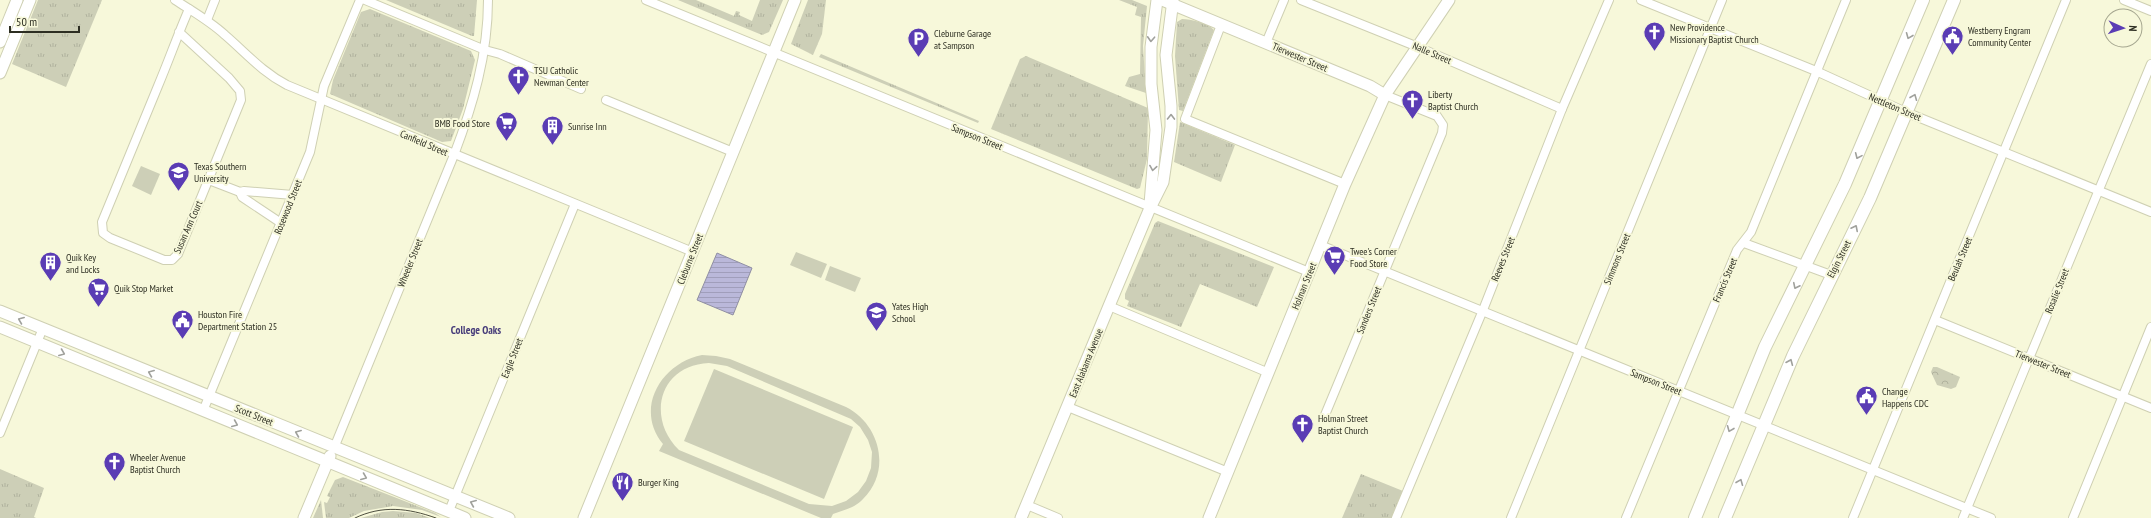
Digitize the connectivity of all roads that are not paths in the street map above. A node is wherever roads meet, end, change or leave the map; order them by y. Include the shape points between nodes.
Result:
1 (17, 0) edge
2 (30, 0) edge
3 (175, 0) edge
4 (215, 0) edge
5 (360, 0) edge
6 (365, 0) edge
7 (488, 0) edge
8 (646, 0) edge
9 (795, 0) edge
10 (1157, 0) edge
11 (1284, 0) edge
12 (1301, 0) edge
13 (1449, 0) edge
14 (1609, 0) edge
15 (1641, 0) edge
16 (1722, 0) edge
17 (1846, 0) edge
18 (1924, 0) edge
19 (1954, 0) edge
20 (2066, 0) edge
21 (2124, 0) edge
22 (1169, 1) edge
23 (189, 9) junction
24 (2151, 11) edge
25 (207, 20) junction
26 (1221, 25) junction
27 (1711, 28) junction
28 (179, 32) junction
29 (0, 42) edge
30 (1266, 43) junction
31 (1418, 47) junction
32 (485, 50) junction
33 (774, 53) junction
34 (2151, 64) edge
35 (1816, 71) junction
36 (0, 74) edge
37 (581, 89) dead end
38 (1385, 95) junction
39 (321, 99) junction
40 (606, 100) dead end
41 (1882, 101) junction
42 (1562, 109) junction
43 (1908, 112) junction
44 (1438, 116) joint
45 (733, 152) junction
46 (2005, 153) junction
47 (454, 155) junction
48 (209, 180) junction
49 (1345, 184) junction
50 (2099, 190) junction
51 (240, 192) junction
52 (293, 195) junction
53 (575, 204) junction
54 (1150, 208) junction
55 (2151, 212) edge
56 (281, 223) junction
57 (1744, 242) junction
58 (1320, 245) junction
59 (693, 252) junction
60 (1806, 266) junction
61 (1385, 270) junction
62 (1309, 272) junction
63 (1831, 275) junction
64 (1109, 306) junction
65 (1483, 310) junction
66 (0, 311) edge
67 (1934, 320) junction
68 (0, 327) edge
69 (2151, 327) edge
70 (43, 328) junction
71 (37, 343) junction
72 (1579, 351) junction
73 (2030, 358) junction
74 (1269, 373) junction
75 (175, 383) junction
76 (1678, 391) junction
77 (170, 397) junction
78 (209, 397) junction
79 (2122, 397) junction
80 (1068, 407) junction
81 (2151, 408) edge
82 (203, 411) junction
83 (1736, 414) junction
84 (1325, 415) dead end
85 (1763, 425) junction
86 (0, 433) edge
87 (334, 448) junction
88 (328, 462) junction
89 (1873, 470) junction
90 (1228, 472) junction
91 (455, 495) junction
92 (1027, 505) junction
93 (1967, 508) junction
94 (449, 511) junction
95 (304, 518) edge
96 (465, 518) edge
97 (509, 518) edge
98 (584, 518) edge
99 (1022, 518) edge
100 (1058, 518) edge
101 (1209, 518) edge
102 (1396, 518) edge
103 (1511, 518) edge
104 (1626, 518) edge
105 (1695, 518) edge
106 (1725, 518) edge
107 (1853, 518) edge
108 (1963, 518) edge
109 (1991, 518) edge
110 (2073, 518) edge

1 - 29 main road
2 - 36 main road
3 - 23 street, Canfield Street
4 - 25 street
5 - 39 street, Rosewood Street
6 - 32 street
7 - 32 street, Wheeler Street
8 - 33 street, Sampson Street
9 - 33 main road, Cleburne Street
10 -> 54 main road, East Alabama Avenue via 1151,47 1151,84 1156,130
11 - 30 street
12 - 31 street, Nalle Street
13 - 31 main road, Holman Street
14 - 42 street, Reeves Street
15 - 27 street, Nettleton Street
16 - 27 street, Simmons Street
17 - 35 street, Francis Street
18 -> 41 main road
43 -> 19 main road, Elgin Street
20 - 46 street, Beulah Street
21 - 24 street
22 - 26 main road, Tierwester Street
54 -> 22 main road, East Alabama Avenue via 1163,182 1168,154 1171,106 1166,55
23 - 25 street, Canfield Street
23 - 28 street, Susan Ann Court
25 - 39 street, Canfield Street via 271,77
26 - 30 main road, Tierwester Street
26 - 49 street via 1185,119
27 - 35 street, Nettleton Street
27 - 72 street, Simmons Street
28 - 48 street, Susan Ann Court via 240,91 241,100
28 - 48 street, Susan Ann Court via 102,222 103,233 164,260 172,260 178,254
30 - 38 main road, Tierwester Street via 1370,86
31 - 38 main road, Holman Street
31 - 42 street, Nalle Street
32 - 37 street
32 - 47 street, Wheeler Street via 472,107
33 - 45 main road, Cleburne Street
33 - 54 street, Sampson Street
34 - 50 street, Rosalie Street
35 - 41 street, Nettleton Street
35 - 57 street, Francis Street via 1751,232
38 - 44 street, Tierwester Street
38 - 49 main road, Holman Street
39 - 47 street, Canfield Street
39 - 52 street, Rosewood Street via 310,152
40 - 45 street
41 - 43 street, Nettleton Street
41 -> 60 main road
42 - 65 street, Reeves Street
43 - 46 street, Nettleton Street
63 -> 43 main road, Elgin Street via 1870,198
44 - 61 street, Sanders Street via 1443,125 1442,133
45 - 59 main road, Cleburne Street
46 - 50 street, Nettleton Street
46 - 67 street, Beulah Street
47 - 53 street, Canfield Street
47 - 87 street, Wheeler Street
48 - 51 street
49 - 58 main road, Holman Street
50 - 55 street, Nettleton Street
50 - 73 street, Rosalie Street
51 - 52 street
51 - 56 street via 242,197
52 - 56 street, Rosewood Street
53 - 59 street, Canfield Street
53 - 91 street, Eagle Street
54 - 62 street, Sampson Street
54 - 64 main road, East Alabama Avenue
56 - 78 street, Rosewood Street
57 - 60 street
57 - 76 street, Francis Street via 1737,250
58 - 61 street, Sampson Street
58 - 62 main road, Holman Street
59 - 98 main road, Cleburne Street
60 - 63 street
60 -> 83 main road via 1765,347
61 - 65 street, Sampson Street
61 - 84 street, Sanders Street
62 - 74 main road, Holman Street
85 -> 63 main road, Elgin Street
64 - 74 street
64 - 80 main road, East Alabama Avenue
65 - 72 street, Sampson Street
65 - 102 street, Reeves Street
70 -> 66 main road, Scott Street
67 - 73 street, Tierwester Street
67 - 89 street, Beulah Street
68 - 71 main road, Scott Street
69 - 79 street
70 - 71 street
75 -> 70 main road, Scott Street
71 -> 77 main road, Scott Street
71 - 86 street
72 - 76 street, Sampson Street
72 - 103 street, Simmons Street
73 - 79 street, Tierwester Street
73 - 93 street, Rosalie Street
74 - 90 main road, Holman Street
75 - 77 main road
75 - 78 main road, Scott Street
76 - 83 street, Sampson Street
76 - 104 street, Francis Street
77 - 82 main road, Scott Street
78 - 82 street, Rosewood Street
87 -> 78 main road, Scott Street
79 - 81 street, Tierwester Street
79 - 110 street
80 - 90 street
80 - 92 main road, East Alabama Avenue
82 -> 88 main road, Scott Street
83 - 85 street, Sampson Street
83 -> 105 main road
85 - 89 street, Sampson Street
106 -> 85 main road, Elgin Street
87 - 88 main road, Wheeler Street
87 - 91 main road, Scott Street
88 -> 94 main road, Scott Street
88 - 95 main road, Wheeler Street
89 - 93 street, Sampson Street
89 - 107 street, Beulah Street
90 - 101 main road, Holman Street
91 - 94 street, Eagle Street
97 -> 91 main road, Scott Street
92 - 99 main road, East Alabama Avenue
92 - 100 street
93 - 108 street, Rosalie Street
93 - 109 street, Sampson Street
94 - 96 main road, Scott Street

